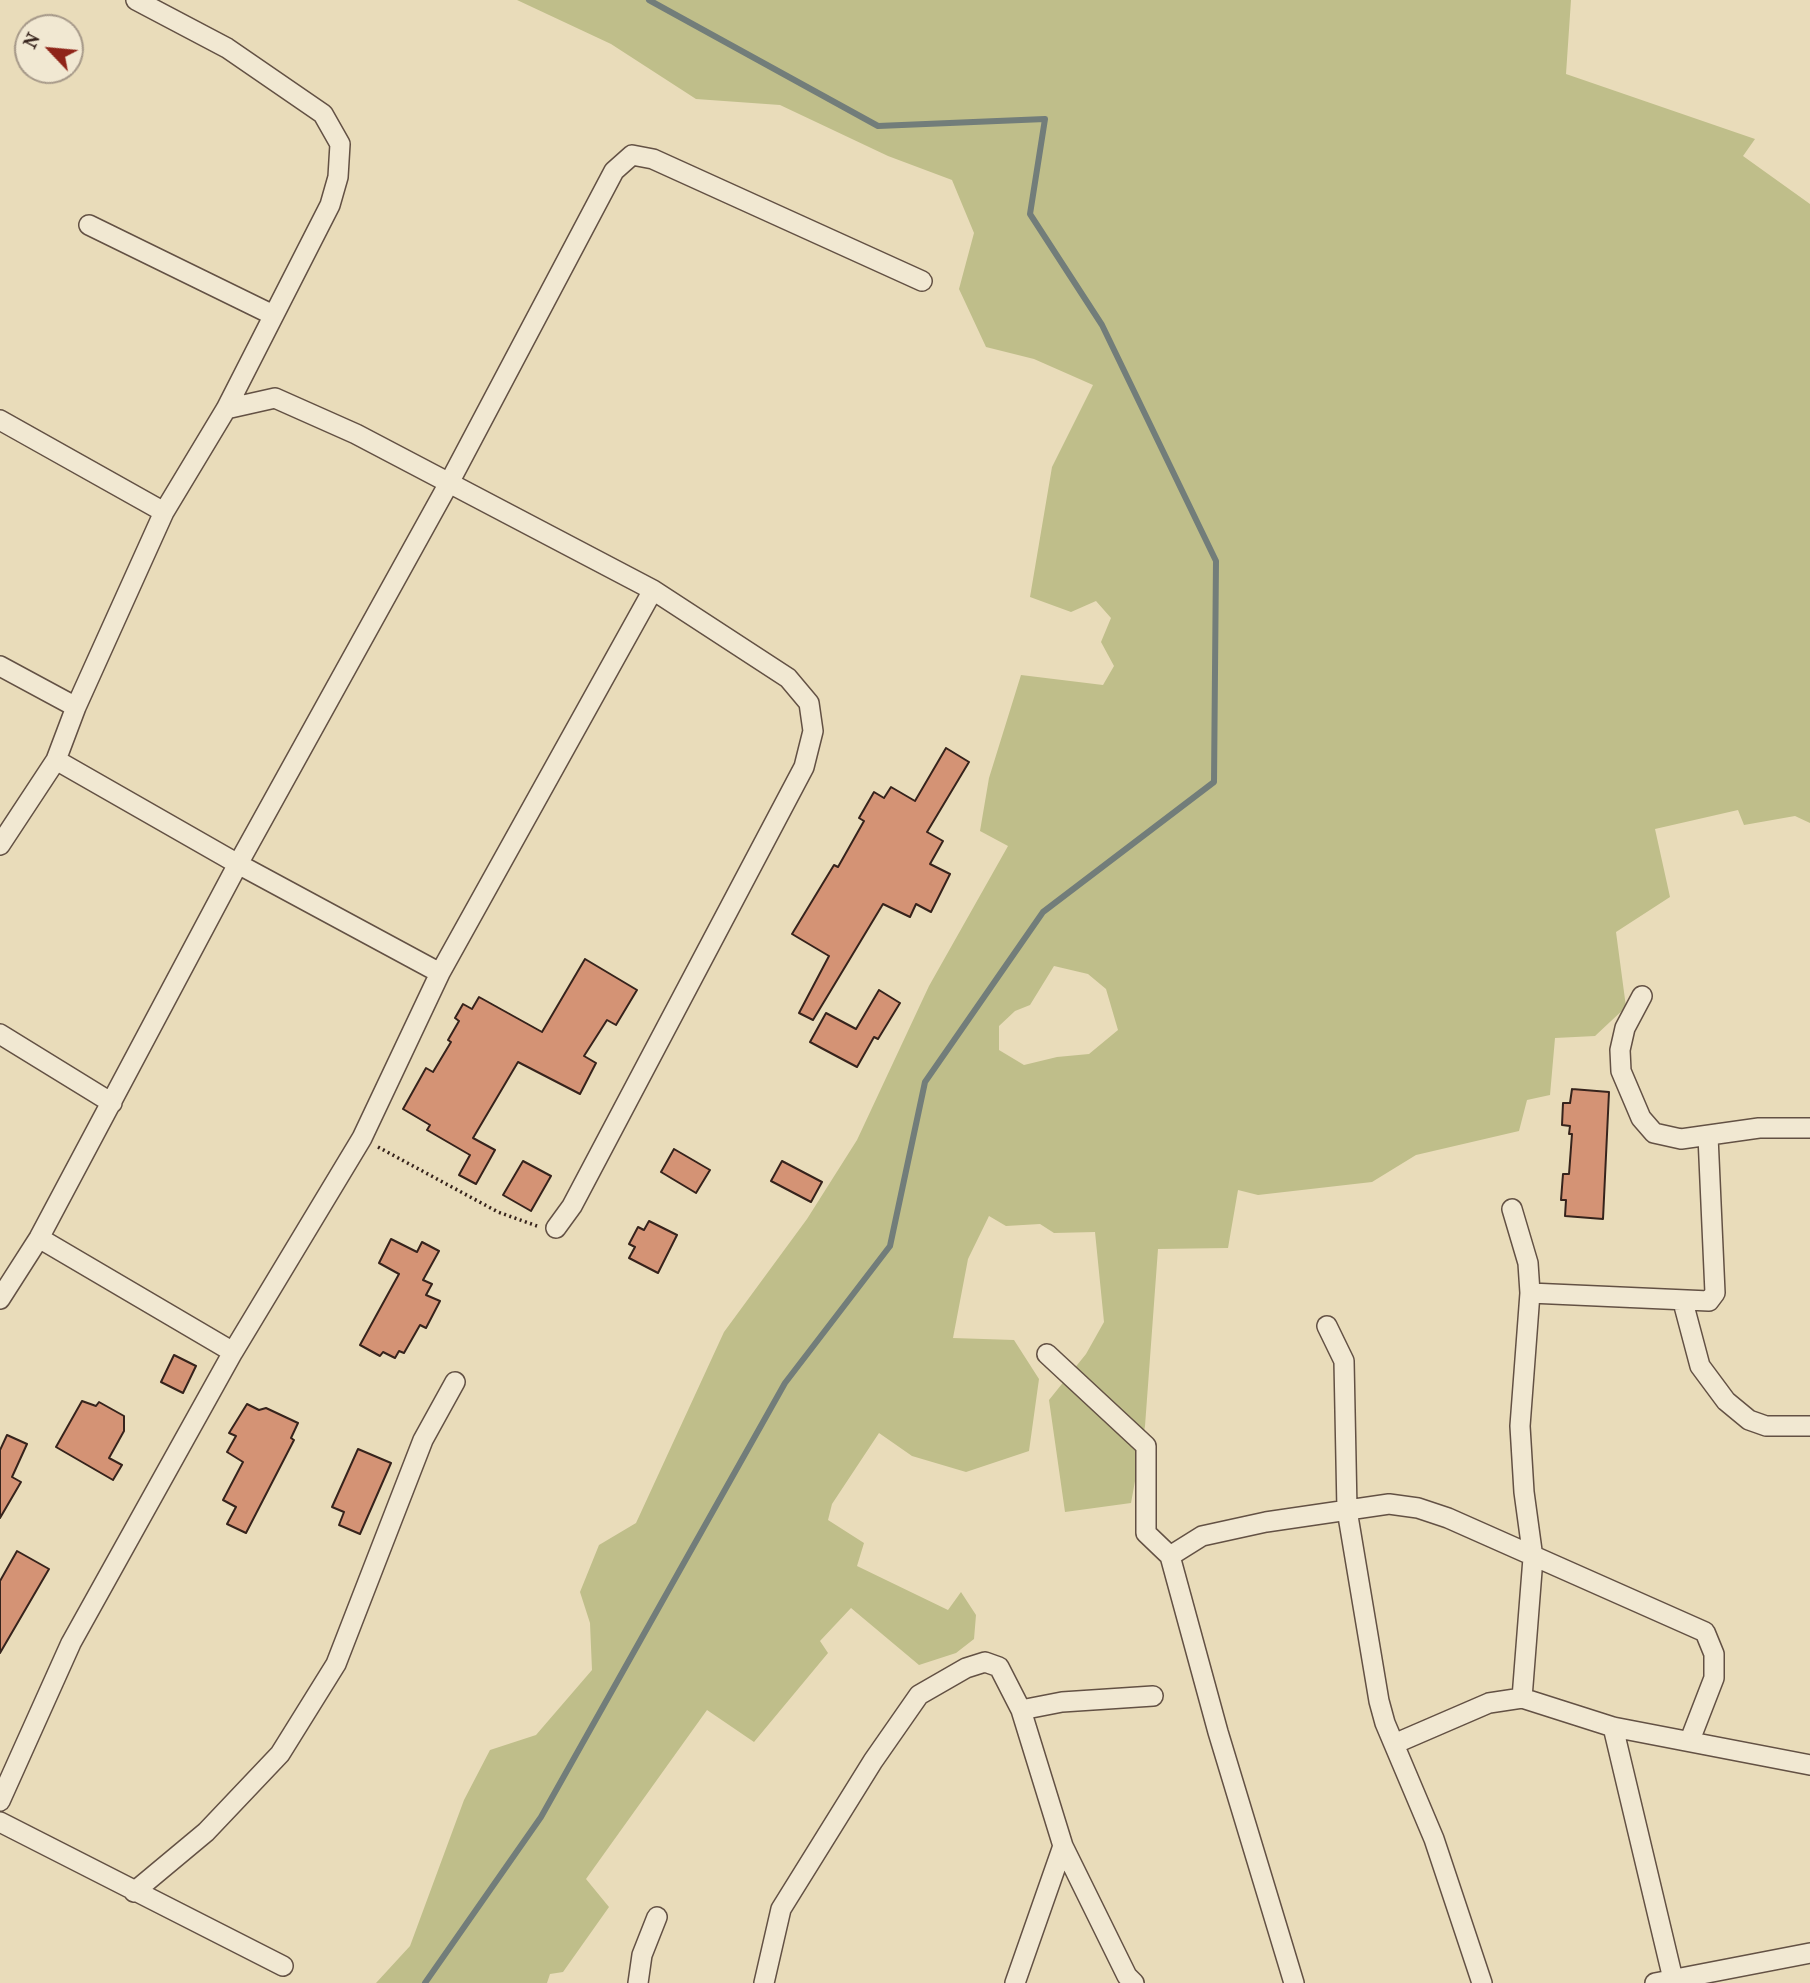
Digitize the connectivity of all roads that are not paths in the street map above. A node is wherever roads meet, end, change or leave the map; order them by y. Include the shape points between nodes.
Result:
1 (136, 0) edge
2 (89, 225) dead end
3 (922, 281) dead end
4 (274, 315) junction
5 (226, 409) junction
6 (0, 421) edge
7 (449, 483) junction
8 (164, 512) junction
9 (653, 590) junction
10 (0, 666) edge
11 (76, 707) junction
12 (56, 760) junction
13 (0, 845) edge
14 (237, 864) junction
15 (440, 973) junction
16 (1642, 996) dead end
17 (0, 1034) edge
18 (112, 1103) junction
19 (1810, 1128) edge
20 (1708, 1136) junction
21 (1512, 1209) dead end
22 (556, 1228) road end
23 (39, 1238) junction
24 (1530, 1293) junction
25 (0, 1299) edge
26 (1683, 1301) junction
27 (1327, 1326) dead end
28 (233, 1352) junction
29 (1047, 1354) dead end
30 (455, 1382) dead end
31 (1810, 1426) edge
32 (1348, 1510) junction
33 (1170, 1556) junction
34 (1533, 1558) junction
35 (1153, 1696) dead end
36 (1522, 1698) junction
37 (1021, 1710) junction
38 (1613, 1727) junction
39 (1690, 1740) junction
40 (1394, 1744) junction
41 (1810, 1765) edge
42 (0, 1801) edge
43 (0, 1822) edge
44 (1063, 1846) junction
45 (134, 1892) junction
46 (657, 1917) dead end
47 (1810, 1953) edge
48 (283, 1966) dead end
49 (1664, 1981) edge
50 (638, 1983) edge
51 (764, 1983) edge
52 (1015, 1983) edge
53 (1134, 1983) edge
54 (1294, 1983) edge
55 (1482, 1983) edge

1 - 4 street via 227,48 288,88 323,114 340,144 330,205
2 - 4 street
3 - 7 street via 653,159 632,155 614,171
4 - 5 street
5 - 7 street via 275,398
5 - 8 street
6 - 8 street
7 - 9 street
7 - 14 street
8 - 11 street
9 - 15 street
9 - 22 street via 788,678 809,703 813,731 804,767 572,1206
10 - 11 street
11 - 12 street
12 - 13 street
12 - 14 street
14 - 15 street
14 - 18 street
15 - 28 street via 362,1138
16 - 20 street via 1620,1049 1621,1071 1641,1118 1654,1133 1681,1139
17 - 18 street
18 - 23 street
19 - 20 street via 1759,1128
20 - 26 street via 1715,1293 1709,1301
21 - 24 street via 1528,1263
23 - 25 street
23 - 28 street
24 - 26 street
24 - 34 street via 1520,1426
26 - 31 street via 1700,1366 1726,1401 1749,1420 1766,1426
27 - 32 street via 1344,1361
28 - 42 street via 71,1643
29 - 33 street via 1146,1446 1146,1533
30 - 45 street via 422,1440 336,1664 280,1754 206,1832
32 - 33 street via 1215,1531
32 - 34 street via 1389,1504 1418,1508
32 - 40 street via 1379,1701
33 - 54 street
34 - 36 street
34 - 39 street via 1705,1632 1714,1654 1714,1678
35 - 37 street via 1062,1702
36 - 38 street
36 - 40 street via 1479,1706
37 - 44 street
37 - 51 street via 999,1667 985,1662 919,1695 781,1909
38 - 39 street
38 - 49 street
39 - 41 street
40 - 55 street via 1434,1839
43 - 45 street
44 - 52 street
44 - 53 street
45 - 48 street
46 - 50 street via 642,1955
47 - 49 street

